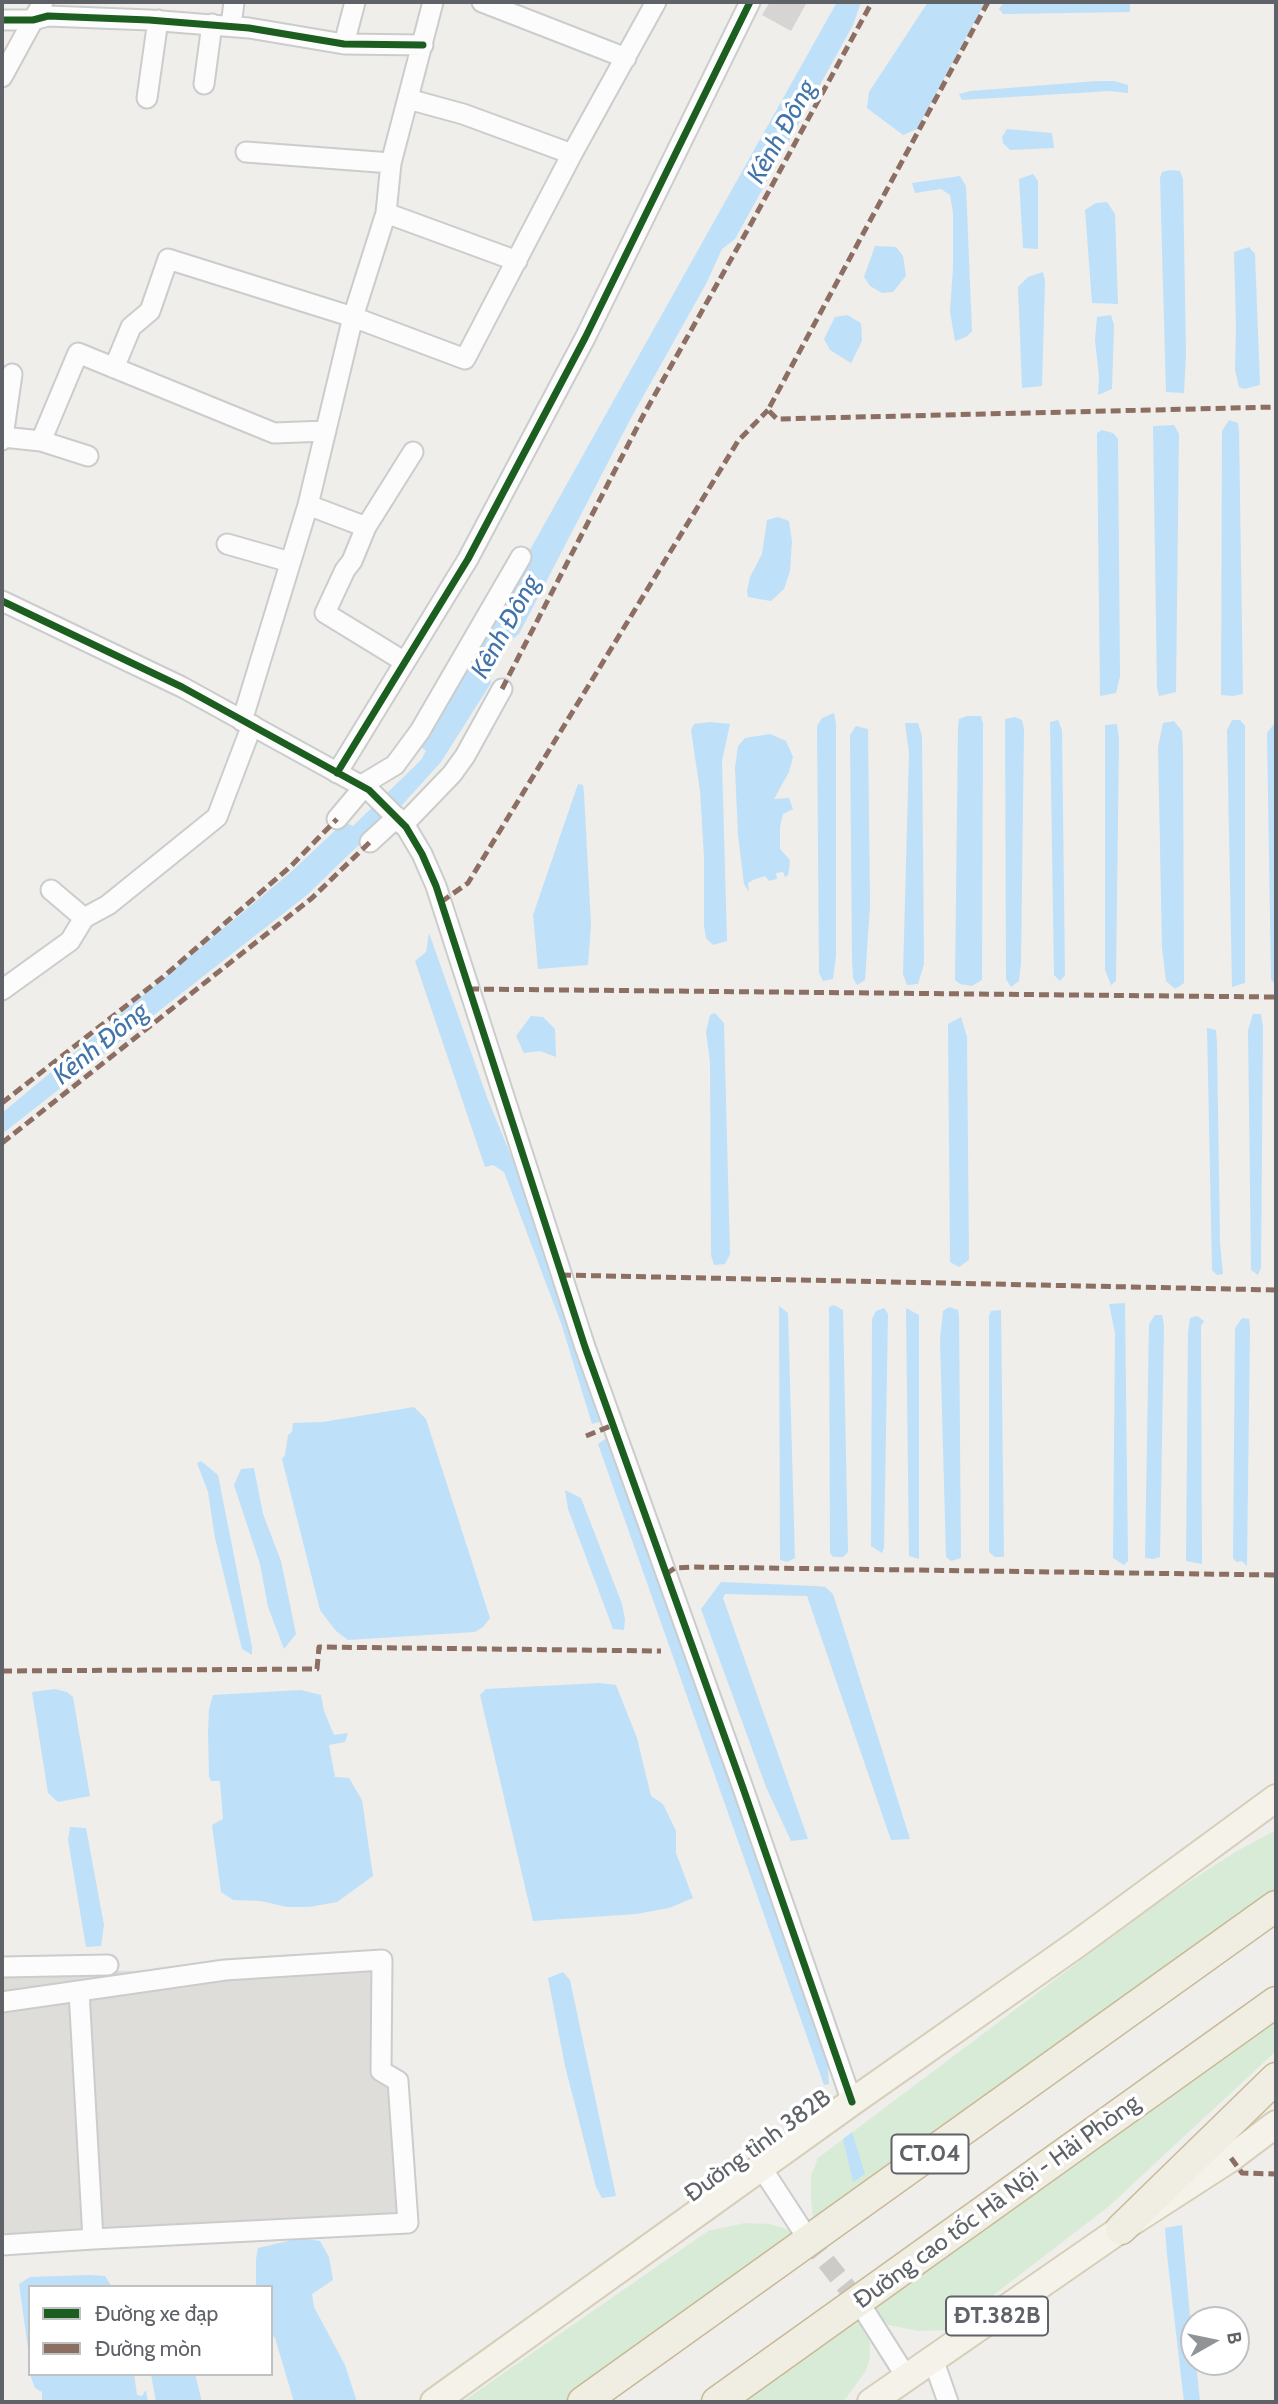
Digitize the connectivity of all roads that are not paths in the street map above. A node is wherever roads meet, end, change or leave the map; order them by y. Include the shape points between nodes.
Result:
1 (43, 2) edge
2 (234, 2) edge
3 (355, 2) edge
4 (433, 2) edge
5 (482, 2) edge
6 (656, 2) edge
7 (750, 2) edge
8 (2, 20) edge
9 (33, 20) junction
10 (158, 20) junction
11 (231, 26) junction
12 (344, 44) junction
13 (423, 46) junction
14 (626, 58) junction
15 (2, 77) edge
16 (204, 85) dead end
17 (147, 98) dead end
18 (408, 99) junction
19 (246, 152) dead end
20 (572, 154) junction
21 (391, 163) junction
22 (386, 213) junction
23 (517, 261) junction
24 (353, 317) junction
25 (114, 368) junction
26 (12, 374) dead end
27 (326, 431) junction
28 (2, 439) edge
29 (41, 441) junction
30 (413, 452) dead end
31 (88, 456) dead end
32 (308, 505) junction
33 (366, 527) junction
34 (227, 544) dead end
35 (521, 557) dead end
36 (290, 562) junction
37 (2, 601) edge
38 (405, 662) junction
39 (502, 689) dead end
40 (247, 723) junction
41 (337, 773) junction
42 (364, 788) junction
43 (337, 819) dead end
44 (400, 821) junction
45 (370, 842) dead end
46 (51, 890) dead end
47 (84, 918) junction
48 (2, 990) edge
49 (1276, 1798) edge
50 (1276, 1906) edge
51 (108, 1965) dead end
52 (2, 1967) edge
53 (79, 1991) junction
54 (1276, 2001) edge
55 (2, 2002) edge
56 (1276, 2078) edge
57 (852, 2102) junction
58 (1276, 2124) edge
59 (761, 2168) junction
60 (1121, 2229) junction
61 (93, 2239) junction
62 (808, 2239) tunnel mouth
63 (2, 2245) edge
64 (864, 2310) tunnel mouth
65 (933, 2360) junction
66 (907, 2378) junction
67 (434, 2402) edge
68 (583, 2402) edge
69 (717, 2402) edge
70 (872, 2402) edge
71 (948, 2402) edge

1 - 9 street
2 - 11 street
3 - 12 street
4 - 13 street
5 - 14 street
6 - 14 street
7 - 38 street via 585,338 468,559
8 - 9 street
9 - 10 street via 48,16
9 - 15 street
10 - 11 street
10 - 17 street
11 - 12 street
11 - 16 street
12 - 13 street
13 - 18 street
14 - 20 street
18 - 20 street
18 - 21 street
19 - 21 street
20 - 23 street
21 - 22 street
22 - 23 street
22 - 24 street
23 - 24 street via 465,359
24 - 25 street via 168,259 150,311 131,327
24 - 27 street
25 - 27 street via 274,433
25 - 29 street via 78,352
26 - 28 street
27 - 32 street
28 - 29 street
29 - 31 street
30 - 33 street
32 - 33 street
32 - 36 street
33 - 38 street via 325,613
34 - 36 street
35 - 42 street via 421,731 396,765
36 - 40 street
37 - 40 street
38 - 41 street
39 - 44 street via 452,774
40 - 41 street
40 - 47 street via 217,817 108,905
41 - 42 street
42 - 43 street
42 - 44 street
44 - 45 street
44 - 57 street via 422,853 436,886 584,1347
46 - 47 street
47 - 48 street via 70,941
49 - 57 main road, Đường tỉnh 382B
50 - 68 highway, CT.04
51 - 52 street
53 - 55 street
53 - 61 street
53 - 61 street via 225,1970 382,1960 382,2071 398,2081 408,2223
54 - 69 highway, Đường cao tốc Hà Nội - Hải Phòng
56 - 60 highway
57 - 59 main road, Đường tỉnh 382B
58 - 60 main road, ĐT.382B
59 - 62 street
59 - 67 main road, Đường tỉnh 382B
60 - 65 main road, ĐT.382B
61 - 63 street
64 - 66 street
65 - 66 main road, ĐT.382B
65 - 71 street
66 - 70 main road, ĐT.382B

